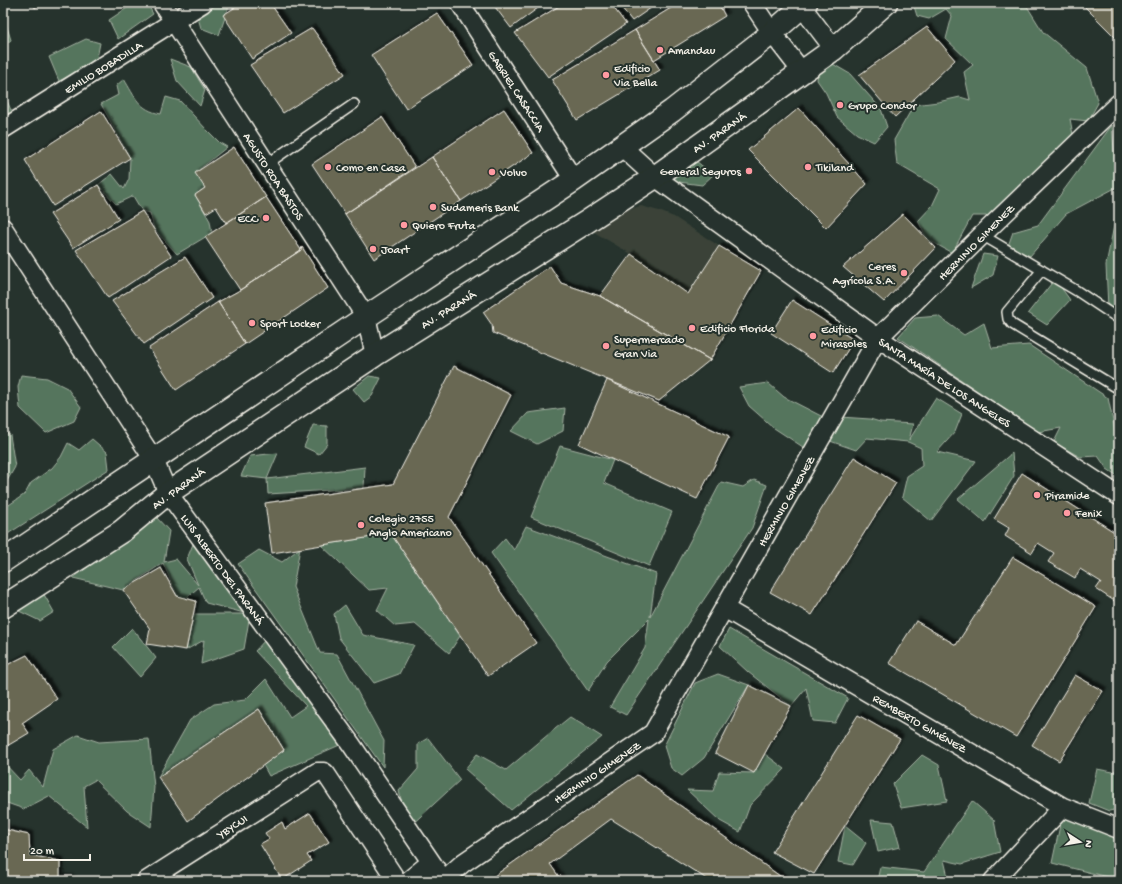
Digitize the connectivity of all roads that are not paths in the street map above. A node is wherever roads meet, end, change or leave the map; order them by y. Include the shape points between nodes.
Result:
1 (162, 3) edge
2 (203, 3) edge
3 (460, 3) edge
4 (752, 3) edge
5 (886, 3) edge
6 (802, 4) edge
7 (174, 22) junction
8 (772, 33) junction
9 (834, 49) junction
10 (802, 73) junction
11 (1119, 103) edge
12 (354, 104) dead end
13 (3, 129) edge
14 (621, 146) junction
15 (267, 164) junction
16 (655, 177) junction
17 (574, 180) junction
18 (3, 228) edge
19 (982, 235) junction
20 (1042, 270) junction
21 (366, 318) junction
22 (1119, 319) edge
23 (878, 338) junction
24 (375, 355) junction
25 (1119, 389) edge
26 (154, 460) junction
27 (168, 493) junction
28 (1119, 496) edge
29 (3, 561) edge
30 (3, 607) edge
31 (724, 608) junction
32 (1063, 807) junction
33 (1119, 829) edge
34 (431, 862) junction
35 (146, 881) edge
36 (397, 881) edge
37 (408, 881) edge
38 (444, 881) edge
39 (993, 881) edge

1 - 7 street, AGUSTO ROA BASTOS
2 - 7 street, EMILIO BOBADILLA
3 - 17 street, GABRIEL CASACCIA
4 - 8 street
5 - 9 street, AV. PARANÁ
6 - 8 street
6 - 9 street
7 - 13 street, EMILIO BOBADILLA
7 - 15 street, AGUSTO ROA BASTOS
8 - 10 street
8 - 14 street via 672,111
9 - 10 street, AV. PARANÁ
10 - 16 street, AV. PARANÁ
11 - 19 street, HERMINIO GIMENEZ
12 - 15 lane
14 - 16 street, SANTA MARÍA DE LOS ANGELES
14 - 17 street
15 - 21 street, AGUSTO ROA BASTOS
16 - 23 street, SANTA MARÍA DE LOS ANGELES
16 - 24 street, AV. PARANÁ
17 - 21 street
18 - 26 street, LUIS ALBERTO DEL PARANÁ
19 - 20 lane
19 - 23 street, HERMINIO GIMENEZ
20 - 22 lane
20 - 25 lane via 1006,312 1008,319 1012,324
21 - 24 street, AGUSTO ROA BASTOS
21 - 26 street
23 - 28 street, SANTA MARÍA DE LOS ANGELES
23 - 31 street, HERMINIO GIMENEZ
24 - 27 street, AV. PARANÁ
26 - 27 street, LUIS ALBERTO DEL PARANÁ
26 - 29 street
27 - 30 street, AV. PARANÁ via 122,530
27 - 34 street, LUIS ALBERTO DEL PARANÁ via 351,744
31 - 32 street, REMBERTO GIMÉNEZ
31 - 38 street, HERMINIO GIMENEZ via 653,733 463,863
32 - 33 street, REMBERTO GIMÉNEZ
32 - 39 street
34 - 37 street
34 - 38 street, LUIS ALBERTO DEL PARANÁ
35 - 36 street, YBYCUI via 317,772 326,774

